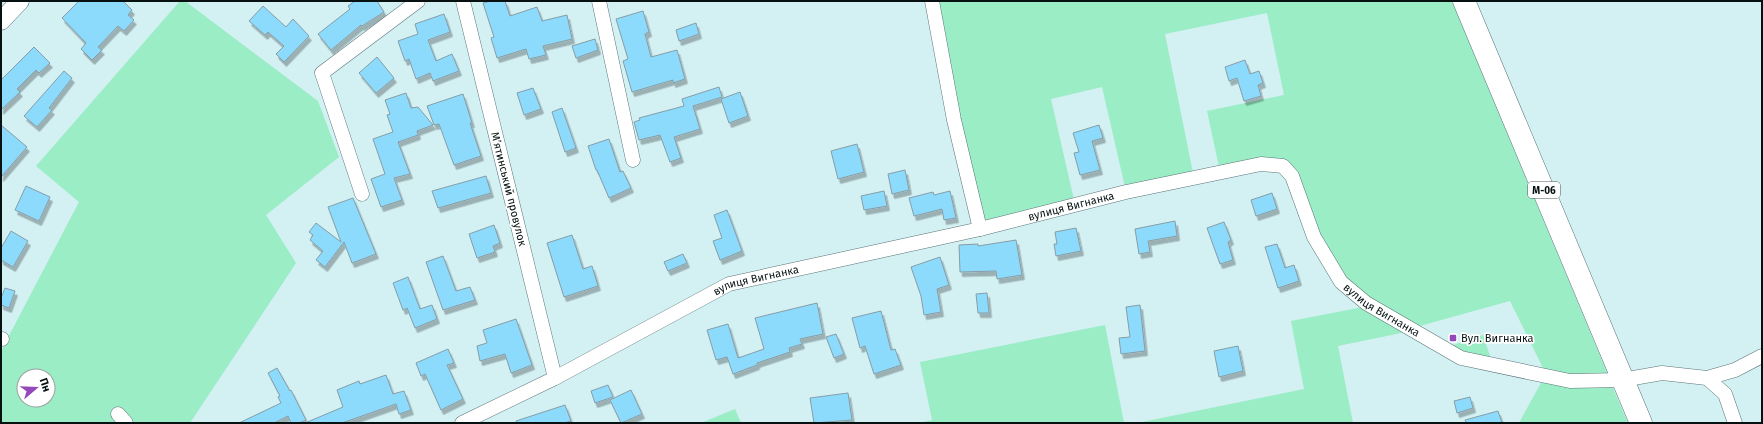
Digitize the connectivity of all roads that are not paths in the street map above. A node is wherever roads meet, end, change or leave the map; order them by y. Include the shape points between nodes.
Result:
1 (20, 1) edge
2 (418, 1) edge
3 (463, 1) edge
4 (599, 1) edge
5 (932, 1) edge
6 (1464, 1) edge
7 (1, 21) edge
8 (633, 160) dead end
9 (362, 194) dead end
10 (980, 229) junction
11 (1762, 356) edge
12 (555, 378) junction
13 (1707, 378) junction
14 (1622, 380) junction
15 (462, 423) edge
16 (1640, 423) edge
17 (1735, 423) edge

1 - 7 street
2 - 9 street via 322,73
3 - 12 street, Мʼятинський провулок
4 - 8 street
5 - 10 street via 954,120
6 - 14 highway, М-06
10 - 12 street, вулиця Вигнанка via 729,284
10 - 14 street, вулиця Вигнанка via 1149,187 1261,164 1283,166 1292,176 1314,237 1341,282 1366,303 1461,358 1570,381
11 - 13 street via 1736,370
12 - 15 street, вулиця Вигнанка
13 - 14 street, вулиця Вигнанка via 1662,373
13 - 17 street via 1725,394
14 - 16 highway, М-06

